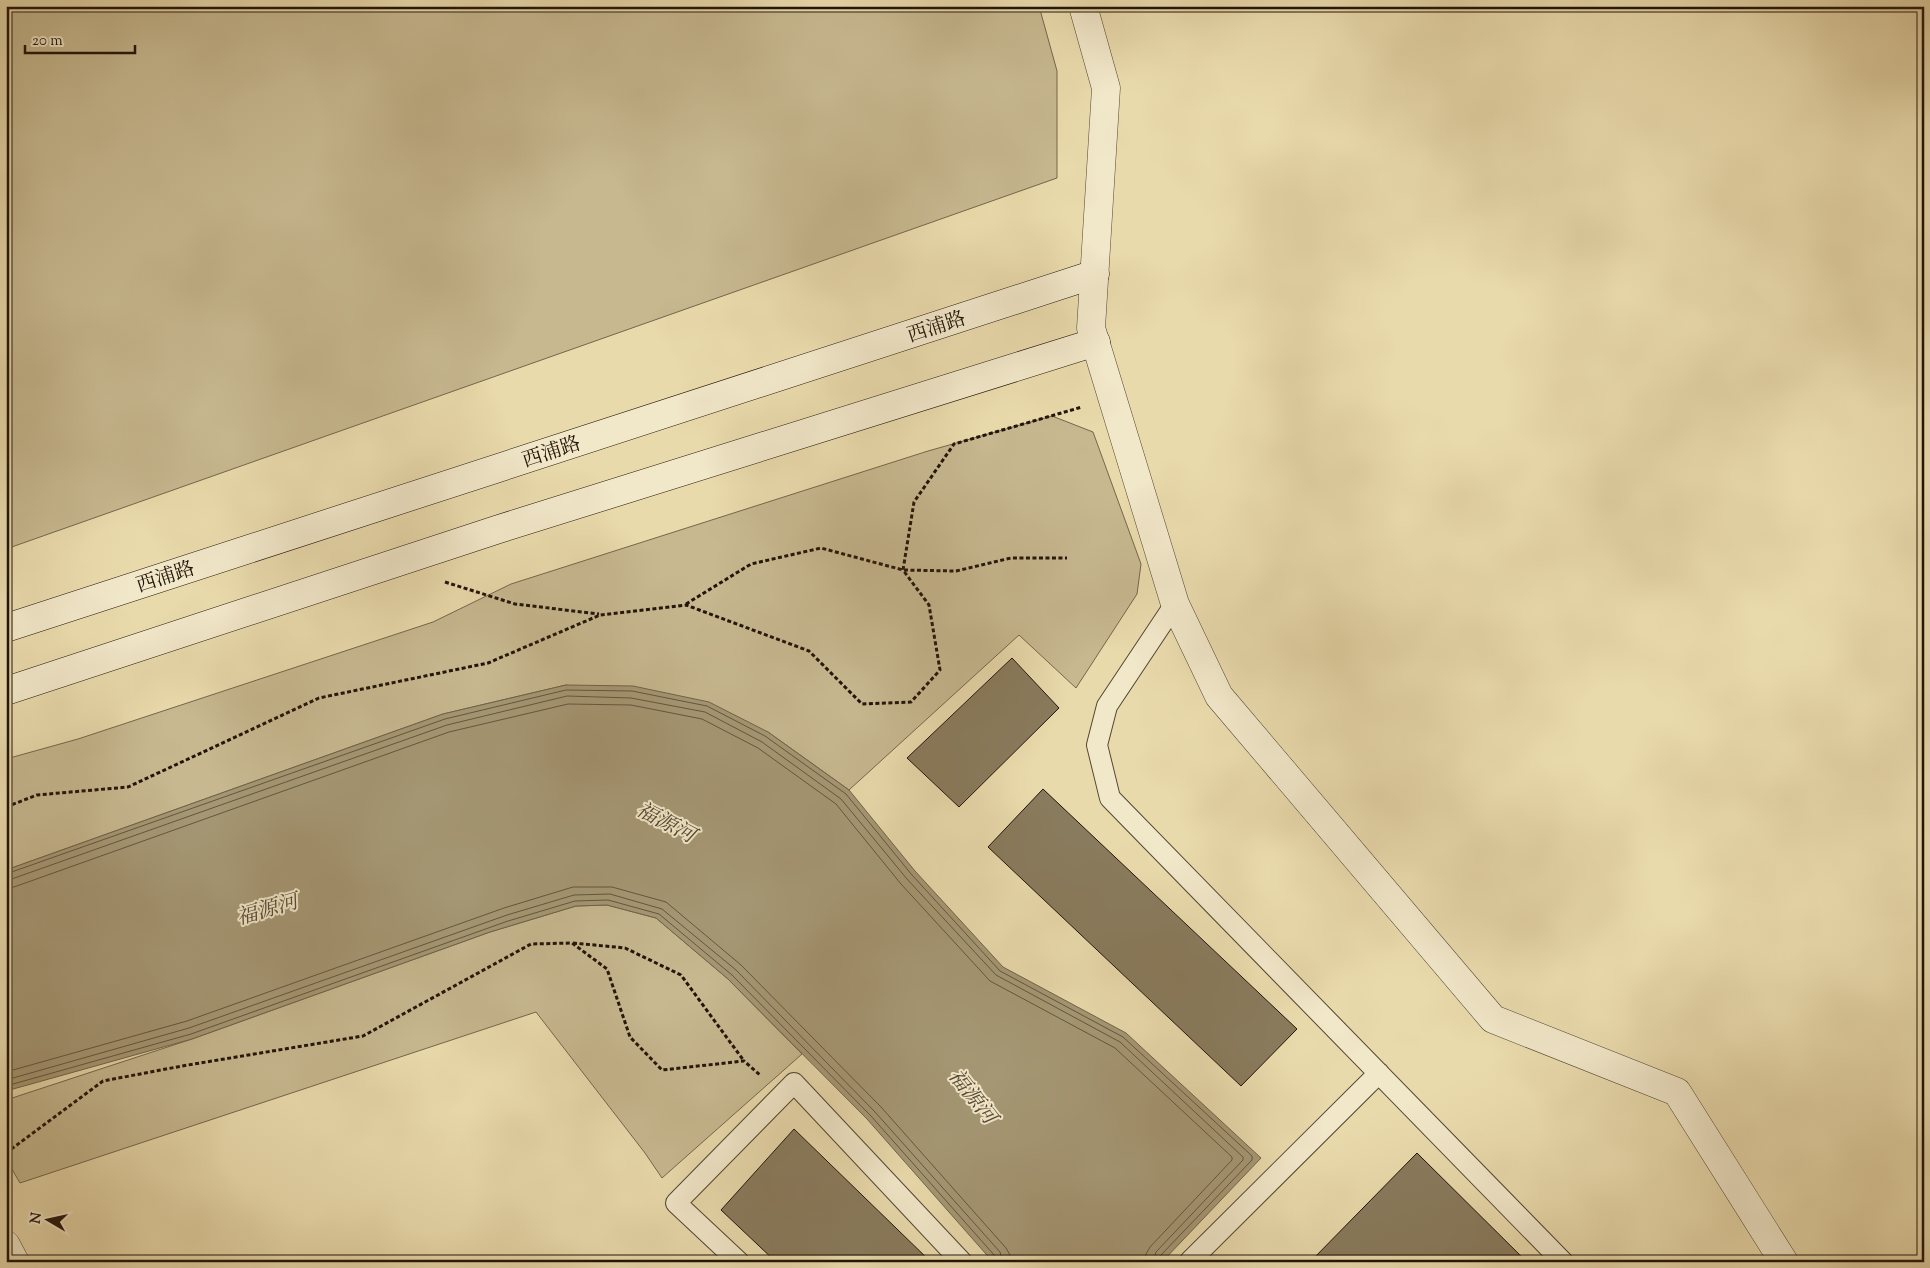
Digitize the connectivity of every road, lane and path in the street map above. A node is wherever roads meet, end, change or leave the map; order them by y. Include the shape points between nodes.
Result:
1 (1083, 6) edge
2 (1095, 274) junction
3 (1096, 342) junction
4 (1113, 398) junction
5 (1067, 558) dead end
6 (903, 570) junction
7 (444, 581) dead end
8 (686, 604) junction
9 (1175, 604) junction
10 (600, 615) junction
11 (6, 628) edge
12 (6, 690) edge
13 (6, 807) edge
14 (572, 943) junction
15 (744, 1061) junction
16 (1379, 1073) junction
17 (782, 1095) junction
18 (6, 1153) edge
19 (6, 1245) edge
20 (1190, 1261) edge
21 (14, 1262) edge
22 (739, 1262) edge
23 (962, 1262) edge
24 (1563, 1262) edge
25 (1784, 1262) edge

1 - 2 main road via 1106,88
2 - 3 main road via 1091,328
2 - 11 main road, 西浦路
3 - 4 main road
3 - 12 main road via 499,529
4 - 6 path via 954,444 914,502
4 - 9 main road
5 - 6 path via 1011,558 956,571
6 - 8 path via 821,548 751,564
6 - 8 path via 929,605 940,670 912,702 862,704 809,651
7 - 10 path via 515,604
8 - 10 path
9 - 16 lane via 1107,706 1098,745 1110,798
9 - 25 main road via 1219,696 1493,1019 1677,1092
10 - 13 path via 488,663 319,698 128,787 38,795
14 - 15 path via 625,948 681,976
14 - 15 path via 607,969 630,1037 662,1070
14 - 18 path via 530,944 363,1036 103,1081
15 - 17 path
16 - 20 lane
16 - 24 lane
17 - 22 lane via 676,1203
17 - 23 lane via 794,1083
19 - 21 main road

